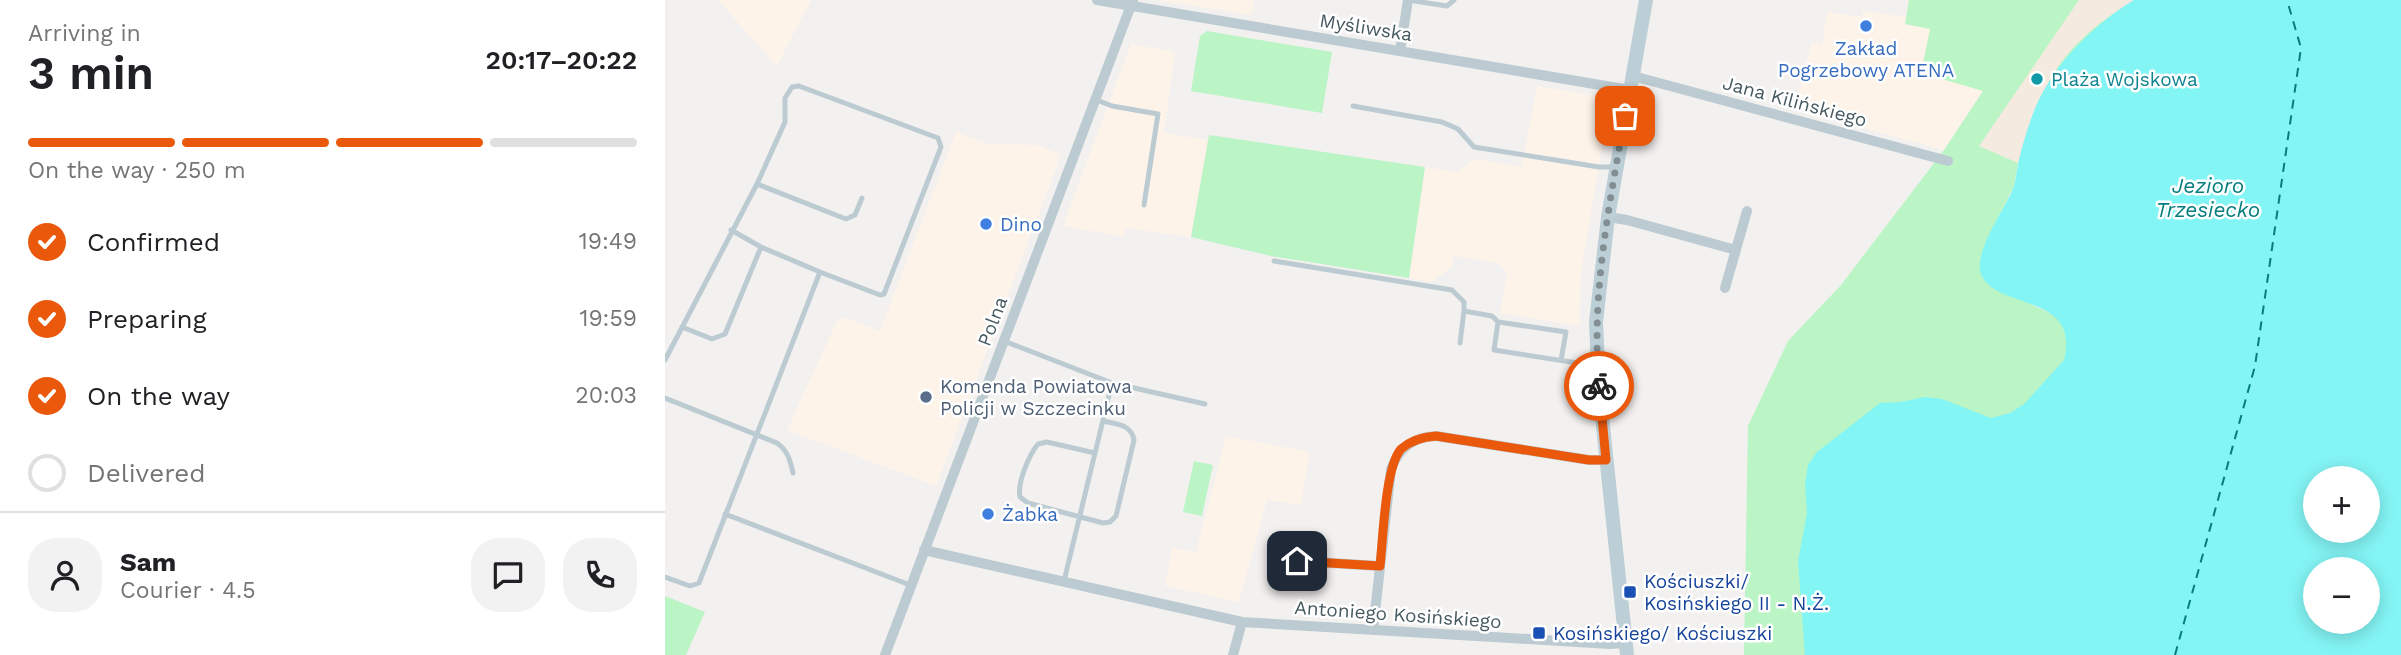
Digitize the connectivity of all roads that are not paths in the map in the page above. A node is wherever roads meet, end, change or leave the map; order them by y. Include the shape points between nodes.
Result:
1 (1097, 0) edge
2 (1408, 0) edge
3 (1454, 0) edge
4 (1646, 0) edge
5 (1132, 3) edge
6 (1400, 51) junction
7 (1631, 83) junction
8 (1097, 100) junction
9 (1353, 106) dead end
10 (1948, 161) dead end
11 (1616, 167) junction
12 (757, 184) junction
13 (862, 198) dead end
14 (1144, 205) dead end
15 (1747, 211) dead end
16 (1608, 217) junction
17 (731, 230) junction
18 (761, 247) junction
19 (1736, 250) junction
20 (1274, 261) dead end
21 (820, 272) junction
22 (1725, 288) dead end
23 (1464, 311) junction
24 (1499, 322) junction
25 (681, 327) junction
26 (1004, 341) junction
27 (1459, 343) dead end
28 (665, 360) edge
29 (1561, 360) junction
30 (1597, 362) junction
31 (1112, 383) junction
32 (665, 398) edge
33 (1205, 404) dead end
34 (1103, 421) junction
35 (756, 433) junction
36 (1095, 453) junction
37 (1606, 460) junction
38 (793, 473) dead end
39 (725, 514) junction
40 (1080, 517) junction
41 (924, 550) junction
42 (1297, 561) dead end
43 (1380, 566) junction
44 (665, 577) edge
45 (1063, 582) junction
46 (911, 585) junction
47 (1242, 622) junction
48 (1374, 630) junction
49 (1626, 649) edge
50 (885, 655) edge
51 (1233, 655) edge

1 - 5 street, Myśliwska
2 - 3 lane via 1447,6
2 - 6 street
4 - 7 street
5 - 6 street, Myśliwska
5 - 8 street, Polna
6 - 7 street, Myśliwska
7 - 10 street, Jana Kilińskiego
7 - 11 street
8 - 14 lane via 1158,114
8 - 26 street, Polna
9 - 11 lane via 1443,121 1458,129 1474,148
11 - 16 street
12 - 13 lane via 846,219 855,215
12 - 17 lane
12 - 21 lane via 785,122 785,98 792,86 939,138 941,147 886,292 880,295
15 - 19 street
16 - 19 street
16 - 30 street via 1596,322
17 - 18 lane
17 - 25 lane
18 - 21 lane
18 - 25 lane via 725,334 712,339
19 - 22 street
20 - 23 lane via 1452,290 1464,302
21 - 35 lane
23 - 24 lane
23 - 27 lane
24 - 29 lane via 1494,350
24 - 29 lane via 1566,332
25 - 28 lane
26 - 31 lane
26 - 41 street, Polna
29 - 30 lane
30 - 37 street
31 - 33 lane
31 - 34 lane
32 - 35 lane
34 - 36 lane
34 - 40 lane via 1127,427 1134,436 1116,516 1103,523
35 - 38 lane via 785,449
35 - 39 lane
36 - 40 lane
36 - 40 lane via 1041,443 1019,489 1025,502
37 - 43 street via 1443,437 1416,440 1401,449 1391,470
37 - 49 street
39 - 44 lane via 699,583 690,586
39 - 46 lane
40 - 45 lane
41 - 45 street, Antoniego Kosińskiego
41 - 46 street, Polna
42 - 43 street
43 - 48 street
45 - 47 street, Antoniego Kosińskiego
46 - 50 street, Polna
47 - 48 street, Antoniego Kosińskiego
47 - 51 street
48 - 49 street, Antoniego Kosińskiego via 1610,644

